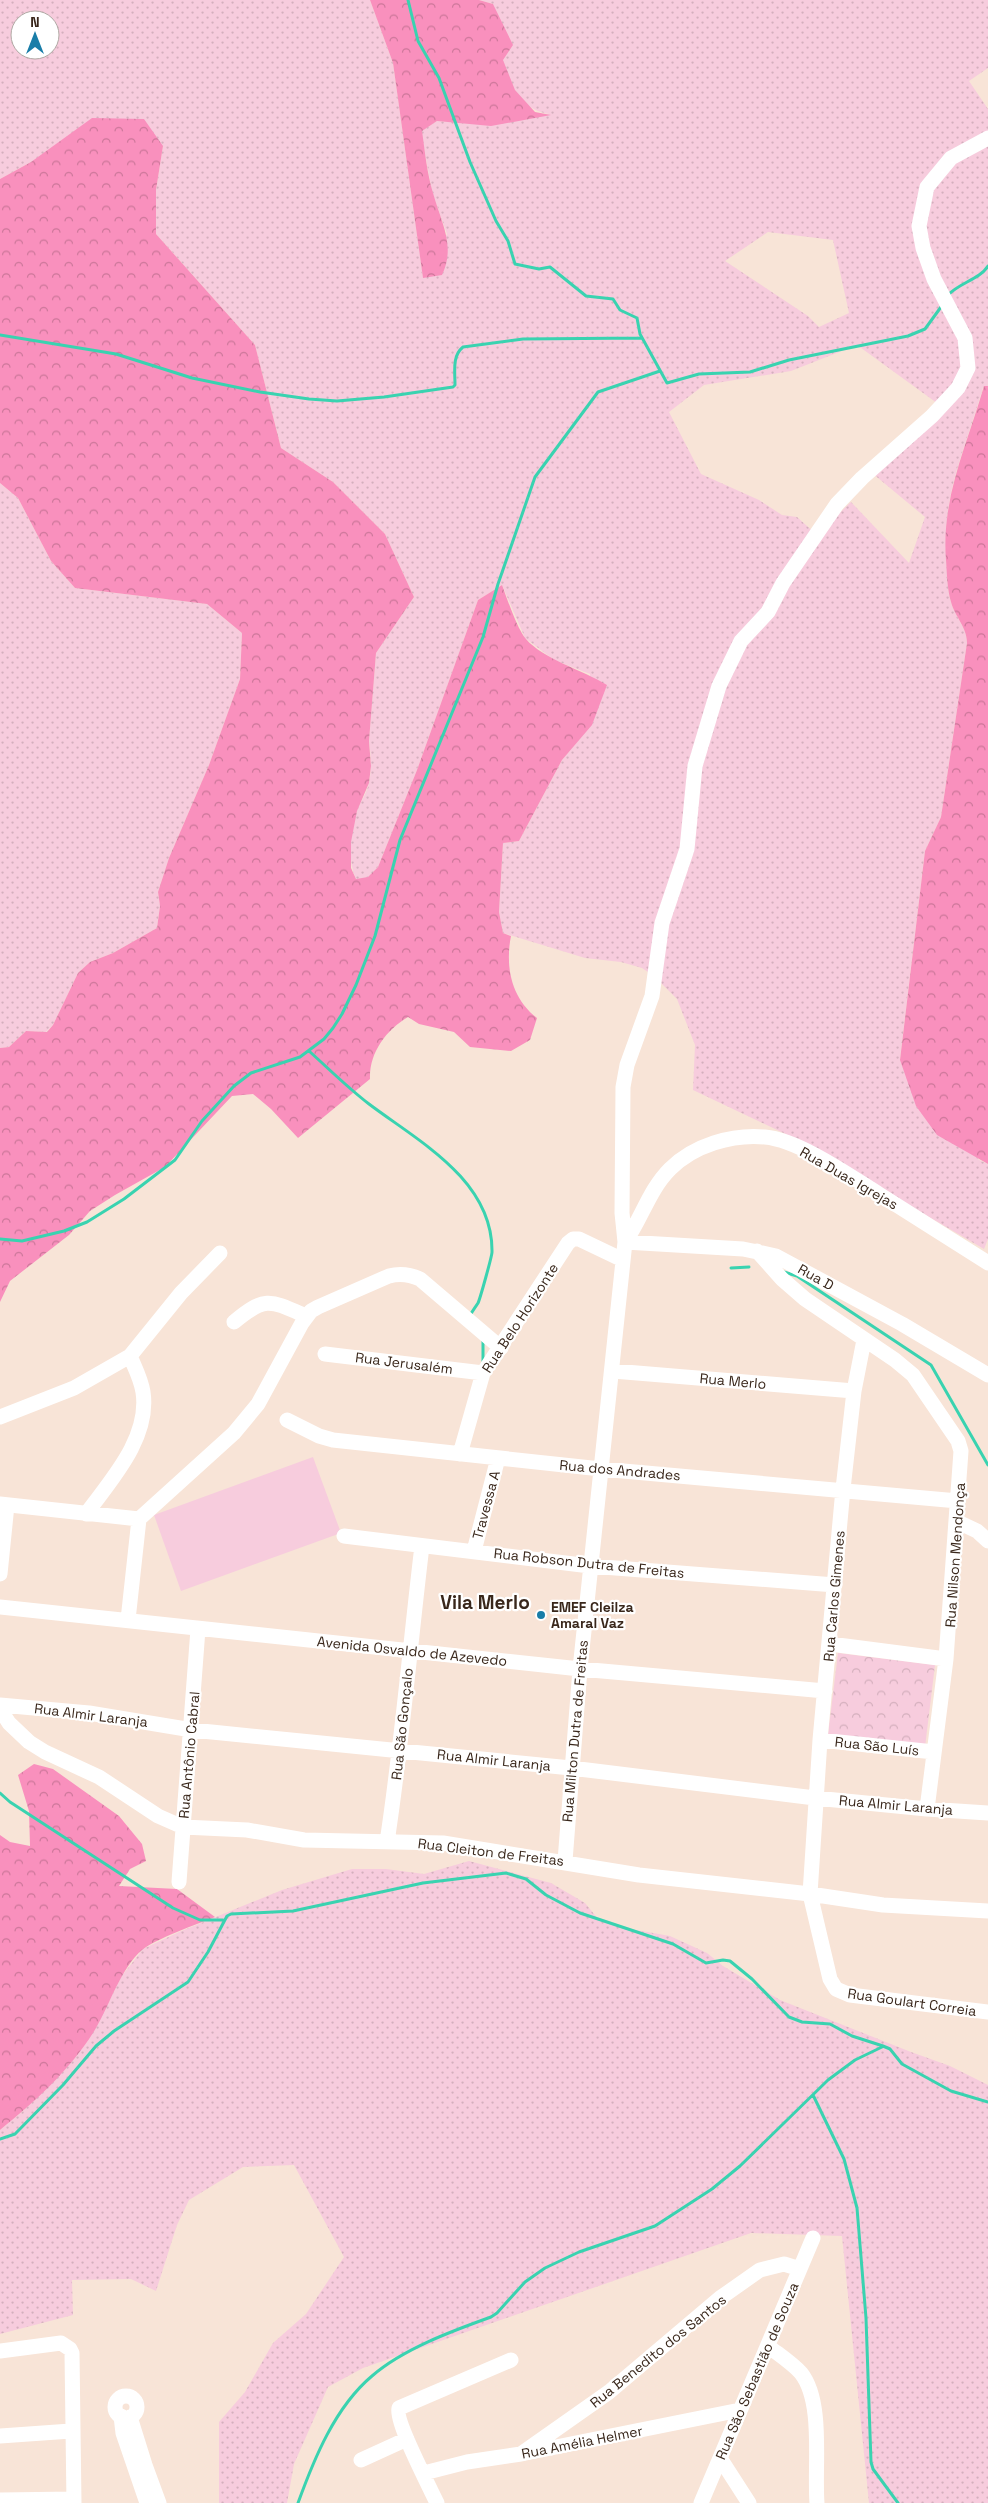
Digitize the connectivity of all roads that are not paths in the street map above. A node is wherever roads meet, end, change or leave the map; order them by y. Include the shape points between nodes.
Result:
1 (988, 138) edge
2 (625, 1242) junction
3 (757, 1251) junction
4 (220, 1252) dead end
5 (623, 1260) junction
6 (988, 1263) edge
7 (306, 1316) junction
8 (234, 1322) dead end
9 (864, 1340) junction
10 (501, 1348) junction
11 (325, 1354) dead end
12 (130, 1356) junction
13 (613, 1372) junction
14 (483, 1373) junction
15 (988, 1375) edge
16 (854, 1391) junction
17 (0, 1416) edge
18 (287, 1420) dead end
19 (460, 1454) junction
20 (498, 1458) junction
21 (601, 1469) junction
22 (843, 1489) junction
23 (958, 1501) junction
24 (3, 1505) edge
25 (86, 1514) junction
26 (139, 1519) junction
27 (958, 1522) junction
28 (344, 1536) dead end
29 (988, 1541) edge
30 (422, 1546) junction
31 (474, 1551) junction
32 (590, 1566) junction
33 (0, 1574) edge
34 (834, 1585) junction
35 (0, 1607) edge
36 (128, 1620) junction
37 (198, 1629) junction
38 (830, 1644) junction
39 (410, 1651) junction
40 (946, 1659) junction
41 (580, 1669) junction
42 (825, 1691) junction
43 (0, 1705) edge
44 (0, 1709) edge
45 (192, 1730) junction
46 (820, 1740) junction
47 (401, 1750) junction
48 (934, 1752) junction
49 (571, 1768) junction
50 (815, 1798) junction
51 (928, 1809) junction
52 (988, 1813) edge
53 (183, 1827) junction
54 (387, 1842) junction
55 (564, 1861) junction
56 (179, 1882) dead end
57 (810, 1894) junction
58 (988, 1911) edge
59 (836, 1989) joint
60 (988, 2012) edge
61 (813, 2238) dead end
62 (800, 2269) junction
63 (768, 2346) junction
64 (0, 2350) edge
65 (511, 2360) dead end
66 (740, 2410) junction
67 (71, 2431) junction
68 (0, 2436) edge
69 (407, 2439) junction
70 (521, 2454) junction
71 (720, 2458) junction
72 (361, 2460) dead end
73 (424, 2473) junction
74 (0, 2500) edge
75 (74, 2501) edge
76 (147, 2503) edge
77 (160, 2503) edge
78 (437, 2503) edge
79 (701, 2503) edge
80 (749, 2503) edge
81 (817, 2503) edge

1 - 2 street via 951,158 928,187 919,226 934,279 965,338 968,368 958,388 932,416 837,504 783,582 768,612 741,641 719,686 695,766 687,849 662,923 652,996 627,1065 623,1087
2 - 3 street, Rua D
2 - 5 street, Rua Milton Dutra de Freitas
2 - 6 street, Rua Duas Igrejas via 654,1189 681,1160 720,1142 766,1136 806,1151 838,1168
3 - 9 street via 805,1299
3 - 15 street, Rua D via 781,1258
4 - 12 street via 187,1286
5 - 10 street, Rua Belo Horizonte via 579,1238 570,1241
5 - 13 street, Rua Milton Dutra de Freitas
7 - 8 street via 267,1302 254,1306
7 - 10 street via 327,1302 389,1276 405,1274 420,1279
7 - 26 street via 258,1404 234,1433
9 - 16 street, Rua Carlos Gimenes
9 - 23 street, Rua Nilson Mendonça via 913,1376 958,1441 962,1461
10 - 14 street, Rua Belo Horizonte
11 - 14 street, Rua Jerusalém
12 - 17 street via 74,1388
12 - 25 street via 143,1392 142,1422 121,1464
13 - 16 street, Rua Merlo
13 - 21 street, Rua Milton Dutra de Freitas
14 - 19 street, Rua Belo Horizonte
16 - 22 street, Rua Carlos Gimenes
18 - 19 street, Rua dos Andrades via 333,1440
19 - 20 street, Rua dos Andrades
20 - 21 street, Rua dos Andrades
20 - 31 street, Travessa A
21 - 22 street, Rua dos Andrades
21 - 32 street, Rua Milton Dutra de Freitas
22 - 23 street, Rua dos Andrades
22 - 34 street, Rua Carlos Gimenes
23 - 27 street, Rua Nilson Mendonça
24 - 25 street
24 - 33 street
25 - 26 street
26 - 36 street
27 - 29 street via 977,1531
27 - 40 street, Rua Nilson Mendonça
28 - 30 street, Rua Robson Dutra de Freitas
30 - 31 street, Rua Robson Dutra de Freitas
30 - 39 street, Rua São Gonçalo
31 - 32 street, Rua Robson Dutra de Freitas
32 - 34 street, Rua Robson Dutra de Freitas
32 - 41 street, Rua Milton Dutra de Freitas
34 - 38 street, Rua Carlos Gimenes
35 - 36 street, Avenida Osvaldo de Azevedo
36 - 37 street, Avenida Osvaldo de Azevedo
37 - 39 street, Avenida Osvaldo de Azevedo
37 - 45 street, Rua Antônio Cabral
38 - 40 street
38 - 42 street, Rua Carlos Gimenes
39 - 41 street, Avenida Osvaldo de Azevedo
39 - 47 street, Rua São Gonçalo
40 - 48 street, Rua Nilson Mendonça
41 - 42 street, Avenida Osvaldo de Azevedo
41 - 49 street, Rua Milton Dutra de Freitas
42 - 46 street, Rua Carlos Gimenes
43 - 45 street, Rua Almir Laranja via 114,1716
44 - 53 street, Rua Cleiton de Freitas via 29,1742 99,1777 158,1816
45 - 47 street, Rua Almir Laranja
45 - 53 street, Rua Antônio Cabral
46 - 48 street, Rua São Luís
46 - 50 street, Rua Carlos Gimenes
47 - 49 street, Rua Almir Laranja
47 - 54 street, Rua São Gonçalo
48 - 51 street, Rua Nilson Mendonça
49 - 50 street, Rua Almir Laranja
49 - 55 street, Rua Milton Dutra de Freitas
50 - 51 street, Rua Almir Laranja
50 - 57 street, Rua Carlos Gimenes
51 - 52 street, Rua Almir Laranja
53 - 54 street, Rua Cleiton de Freitas via 247,1830 304,1840
53 - 56 street, Rua Antônio Cabral
54 - 55 street, Rua Cleiton de Freitas via 443,1843
55 - 57 street, Rua Cleiton de Freitas via 639,1875
57 - 58 street, Rua Cleiton de Freitas via 883,1905
57 - 59 street, Rua Carlos Gimenes via 830,1980
59 - 60 street, Rua Goulart Correia via 850,1995
61 - 62 street, Rua São Sebastião de Souza
62 - 63 street, Rua São Sebastião de Souza
62 - 70 street, Rua Benedito dos Santos via 784,2264 760,2270 720,2298 609,2392
63 - 66 street, Rua São Sebastião de Souza
63 - 81 street via 800,2371 810,2392
64 - 67 street via 62,2343 70,2348
65 - 69 street via 401,2406 398,2415
66 - 70 street, Rua Amélia Helmer
66 - 71 street, Rua São Sebastião de Souza
67 - 68 street
67 - 75 street
69 - 72 street
69 - 73 street
70 - 73 street, Rua Amélia Helmer via 467,2462
71 - 79 street, Rua São Sebastião de Souza
71 - 80 street
73 - 78 street
74 - 75 street
76 - 77 street via 123,2433 126,2417

